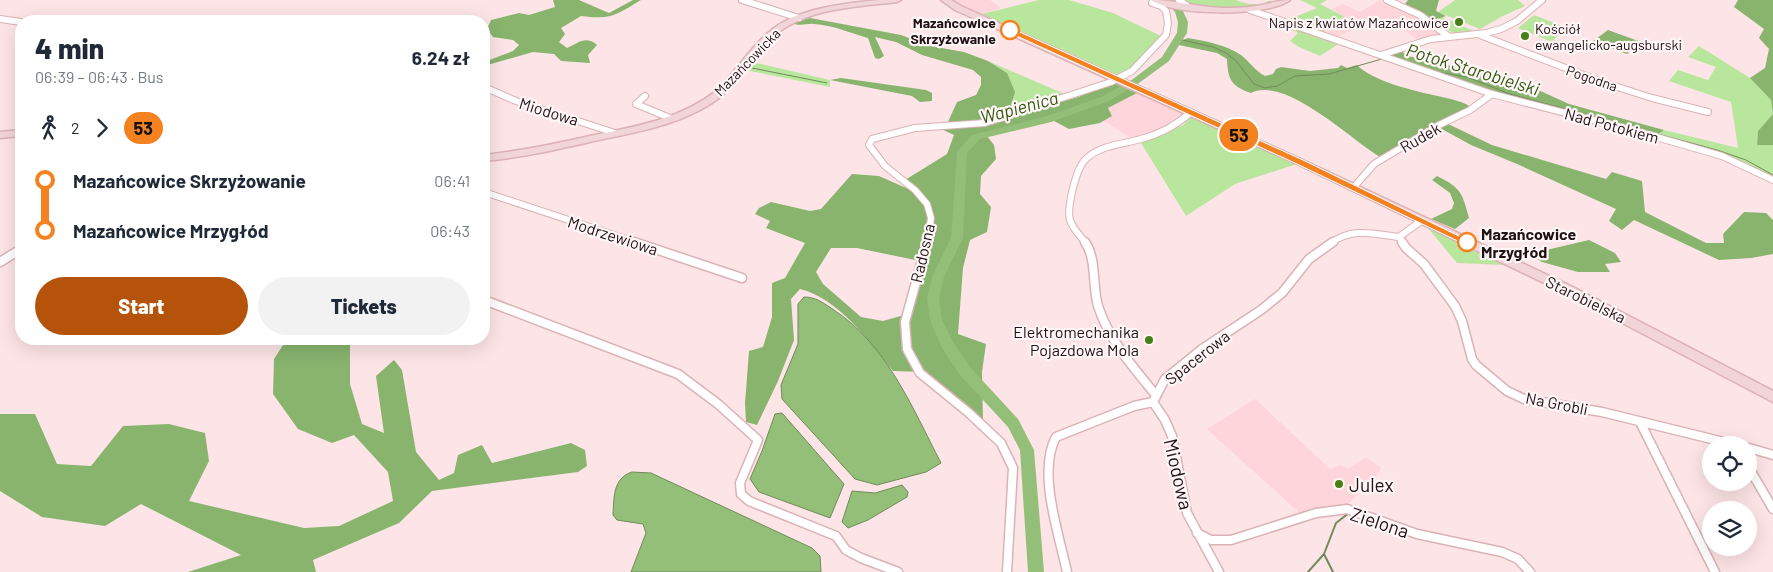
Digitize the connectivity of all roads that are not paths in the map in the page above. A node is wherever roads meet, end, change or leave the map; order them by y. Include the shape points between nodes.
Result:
1 (742, 0) edge
2 (897, 0) edge
3 (938, 0) edge
4 (945, 0) edge
5 (1155, 0) edge
6 (1286, 0) edge
7 (1387, 0) edge
8 (1542, 0) edge
9 (1183, 4) edge
10 (958, 8) junction
11 (1250, 10) junction
12 (799, 18) junction
13 (0, 19) edge
14 (15, 21) edge
15 (1480, 35) junction
16 (1448, 36) junction
17 (1383, 56) junction
18 (1120, 80) junction
19 (490, 90) edge
20 (1492, 94) junction
21 (645, 96) dead end
22 (1191, 112) junction
23 (1708, 112) dead end
24 (670, 118) junction
25 (615, 133) junction
26 (15, 134) edge
27 (0, 135) edge
28 (490, 157) edge
29 (1773, 180) edge
30 (1353, 188) junction
31 (490, 194) edge
32 (1421, 221) junction
33 (1398, 237) junction
34 (15, 253) edge
35 (0, 262) edge
36 (742, 278) dead end
37 (490, 302) edge
38 (1773, 397) edge
39 (1154, 398) junction
40 (1640, 422) junction
41 (1702, 437) edge
42 (1757, 450) edge
43 (1773, 455) edge
44 (1757, 482) edge
45 (1773, 509) edge
46 (1198, 534) junction
47 (898, 572) edge
48 (1007, 572) edge
49 (1067, 572) edge
50 (1219, 572) edge
51 (1530, 572) edge
52 (1715, 572) edge

1 - 12 street
2 - 12 street, Mazańcowicka
3 - 10 street
4 - 10 street
5 - 9 street
5 - 18 street via 1152,3 1166,11 1166,35
6 - 11 street
7 - 16 street via 1430,19
8 - 15 street via 1509,26
9 - 11 street
10 - 18 street, Starobielska
11 - 17 street, Nad Potokiem
12 - 24 street, Mazańcowicka via 776,30 711,100
13 - 14 street
15 - 16 street
15 - 23 street, Pogodna via 1602,82
16 - 17 street via 1402,47
17 - 20 street, Nad Potokiem
18 - 22 street, Starobielska
18 - 48 street, Radosna via 985,123 915,128 872,139 869,145 885,166 927,204 931,218 905,322 907,349 920,372 1001,443 1013,468
19 - 25 street, Miodowa
20 - 29 street, Nad Potokiem via 1722,156
20 - 30 street, Rudek via 1470,110 1374,164
21 - 24 street via 636,104
22 - 30 street, Starobielska
22 - 39 street, Miodowa via 1179,124 1159,133 1103,149 1086,158 1075,178 1069,219 1089,249 1095,294 1107,327
24 - 25 street, Mazańcowicka
25 - 28 street, Mazańcowicka
26 - 27 street
30 - 32 street, Starobielska
31 - 36 street, Modrzewiowa
32 - 33 street
32 - 38 street, Starobielska via 1597,304
33 - 39 street, Spacerowa via 1357,232 1341,236 1309,259 1282,293 1165,379
33 - 40 street, Na Grobli via 1424,264 1455,306 1476,365 1507,391 1524,399
34 - 35 street
37 - 47 street via 678,374 754,432 758,440 740,484 741,494 749,501 836,536 846,550
39 - 46 street, Miodowa via 1172,436 1187,513
39 - 49 street, Spacerowa via 1056,437 1050,448 1047,476
40 - 41 street, Na Grobli
40 - 52 street
42 - 43 street
44 - 45 street
46 - 50 street, Miodowa
46 - 51 street, Zielona via 1211,540 1231,540 1316,513 1348,509 1417,534 1502,552 1518,559

